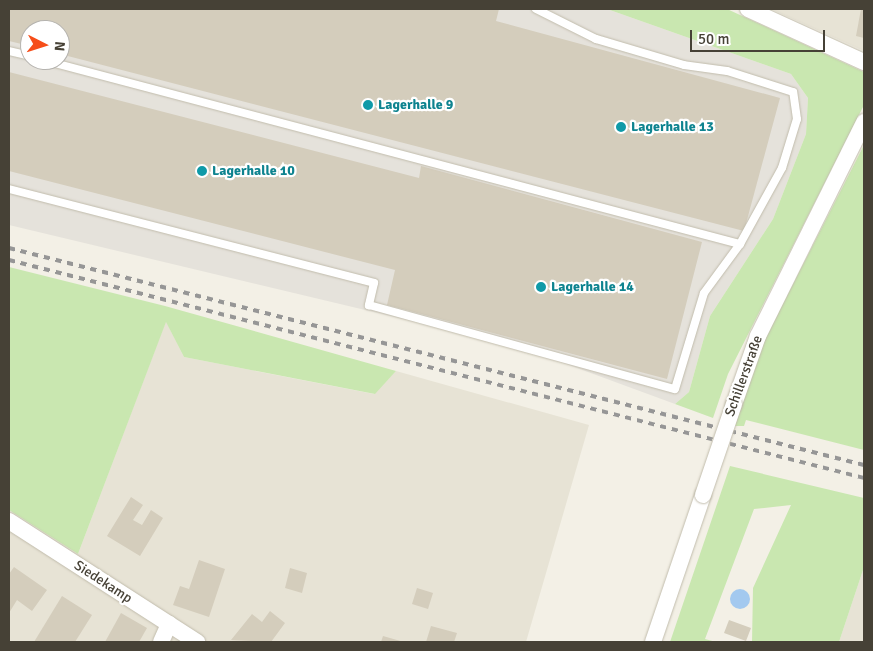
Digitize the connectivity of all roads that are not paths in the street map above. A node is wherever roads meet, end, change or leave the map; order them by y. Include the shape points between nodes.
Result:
1 (536, 9) edge
2 (748, 9) edge
3 (864, 62) edge
4 (70, 67) edge
5 (864, 122) edge
6 (9, 189) edge
7 (740, 244) junction
8 (9, 521) edge
9 (169, 624) junction
10 (161, 642) edge
11 (197, 642) edge
12 (653, 642) edge

1 - 7 lane via 596,39 684,65 743,75 793,92 797,119 782,168
2 - 3 street
4 - 7 lane
5 - 12 street, Schillerstraße, bridge via 758,336
6 - 7 lane via 374,283 369,305 675,389 704,293
8 - 9 street, Siedekamp
9 - 10 street
9 - 11 street, Siedekamp

